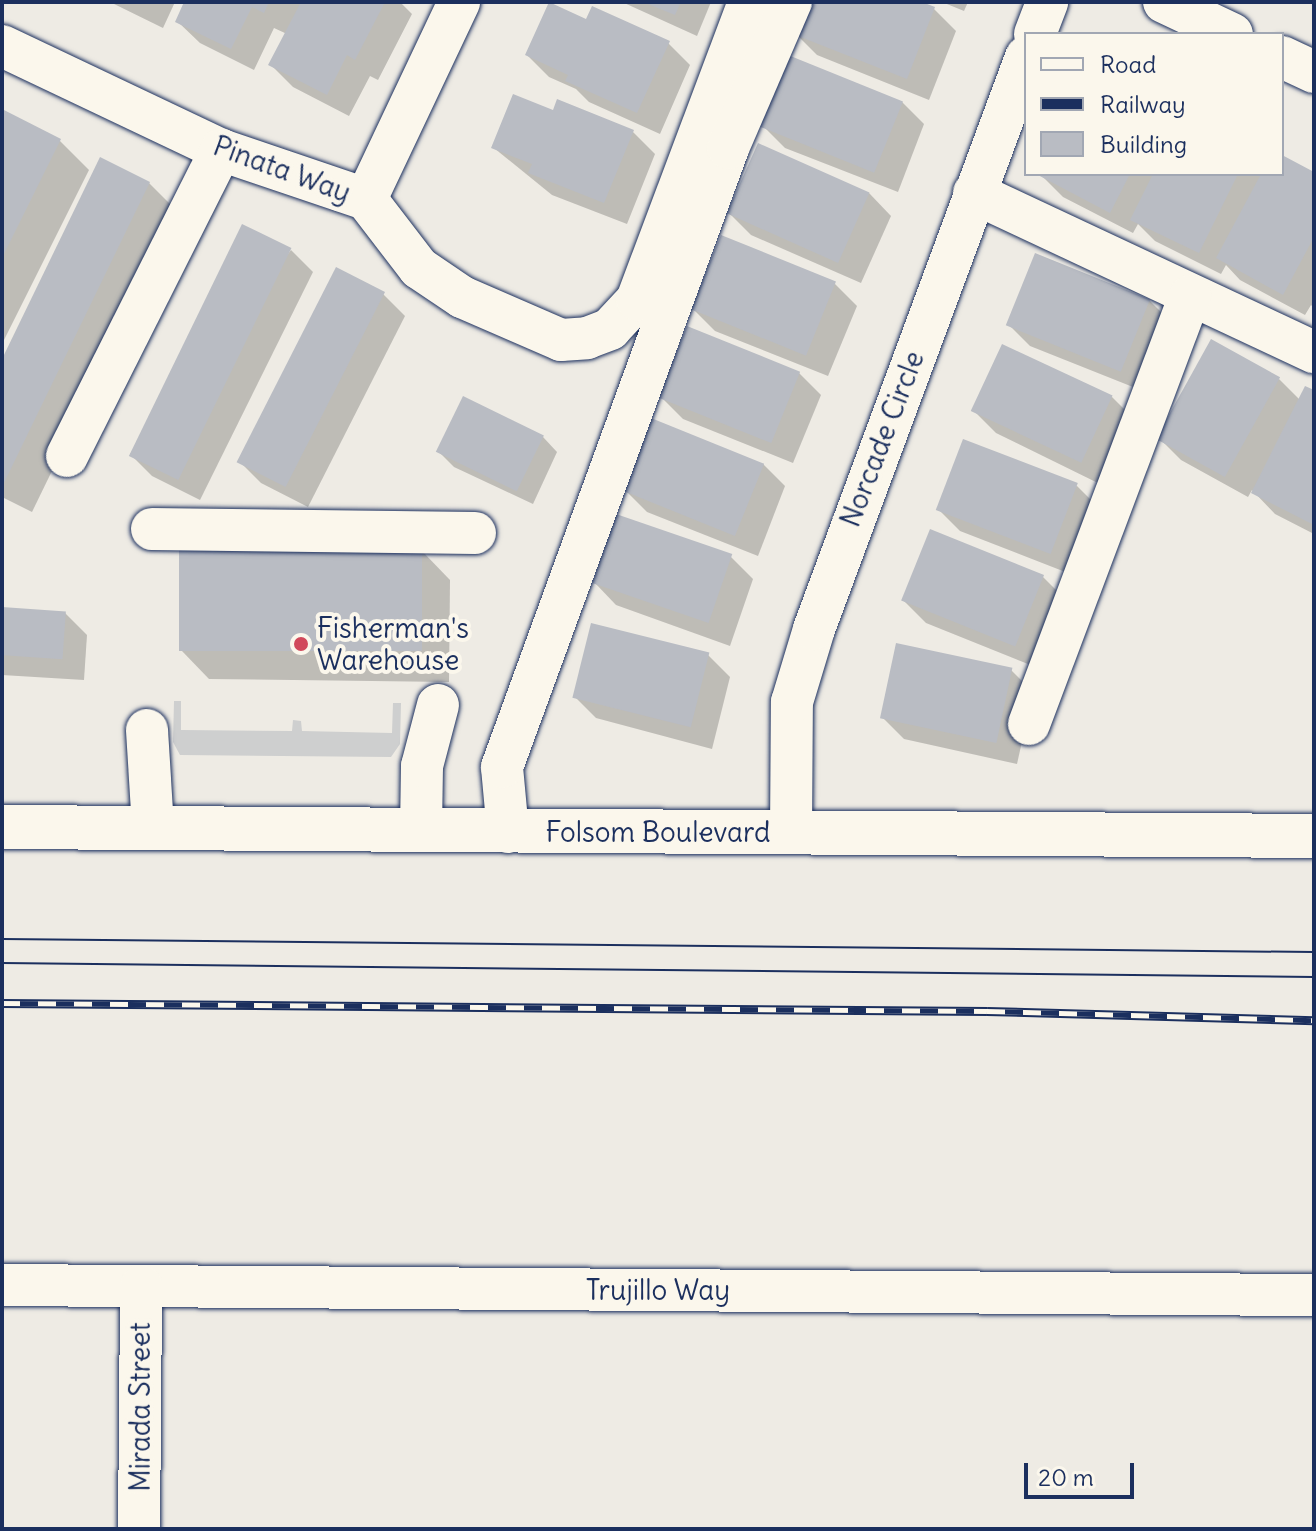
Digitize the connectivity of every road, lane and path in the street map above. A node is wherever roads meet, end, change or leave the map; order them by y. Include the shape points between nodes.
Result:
1 (459, 2) edge
2 (749, 2) edge
3 (791, 2) edge
4 (1047, 2) edge
5 (1164, 2) edge
6 (1036, 32) edge
7 (1228, 32) edge
8 (5, 54) edge
9 (1284, 58) edge
10 (1024, 62) edge
11 (1314, 72) edge
12 (221, 150) junction
13 (974, 193) junction
14 (366, 199) junction
15 (1190, 296) junction
16 (1314, 352) edge
17 (67, 456) dead end
18 (152, 529) dead end
19 (475, 533) dead end
20 (438, 705) dead end
21 (1029, 724) dead end
22 (147, 730) dead end
23 (2, 827) edge
24 (153, 827) junction
25 (421, 830) junction
26 (508, 832) junction
27 (791, 833) junction
28 (1314, 836) edge
29 (2, 1285) edge
30 (141, 1286) junction
31 (1314, 1295) edge
32 (139, 1529) edge

1 - 14 street, Pinata Way
2 - 14 street via 637,300 610,329 561,340 462,297 419,268
3 - 26 street via 728,148 502,767
4 - 6 street
5 - 7 street
8 - 12 street, Pinata Way
9 - 11 street
10 - 13 street, Norcade Circle
12 - 14 street, Pinata Way
12 - 17 street
13 - 15 street
13 - 27 street, Norcade Circle via 829,580 792,702
15 - 16 street
15 - 21 street
18 - 19 street
20 - 25 street via 422,766
22 - 24 street
23 - 24 main road, Folsom Boulevard
24 - 25 main road, Folsom Boulevard
25 - 26 main road, Folsom Boulevard
26 - 27 main road, Folsom Boulevard
27 - 28 main road, Folsom Boulevard
29 - 30 street, Trujillo Way
30 - 31 street, Trujillo Way
30 - 32 street, Mirada Street

